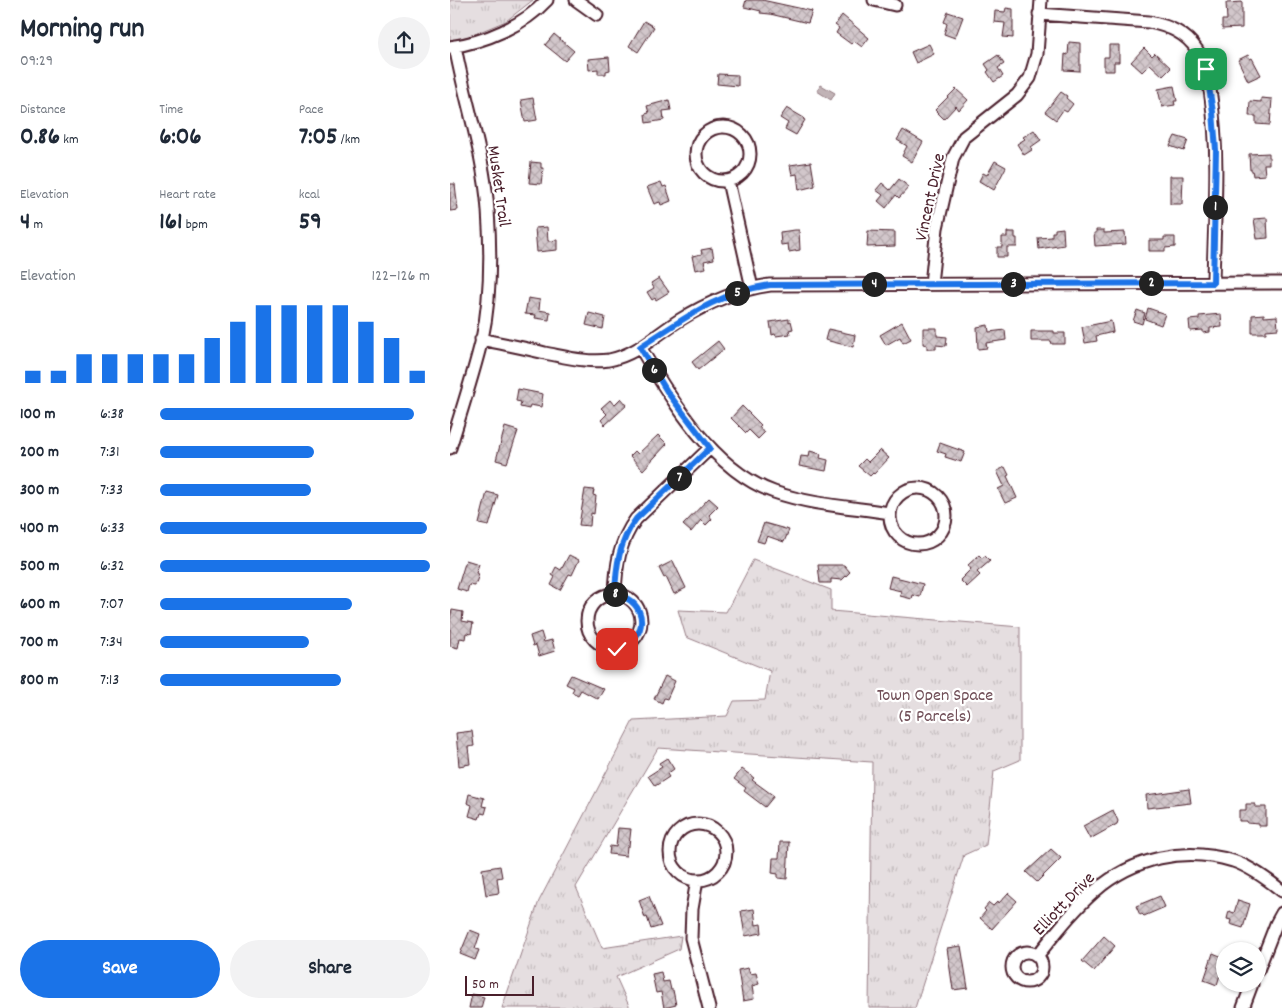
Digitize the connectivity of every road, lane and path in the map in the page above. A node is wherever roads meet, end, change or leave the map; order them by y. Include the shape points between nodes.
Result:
1 (547, 0) edge
2 (576, 0) edge
3 (874, 0) edge
4 (1041, 0) edge
5 (896, 5) dead end
6 (1039, 14) junction
7 (598, 15) dead end
8 (453, 46) edge
9 (728, 181) junction
10 (1213, 283) junction
11 (1282, 283) edge
12 (932, 284) junction
13 (752, 288) junction
14 (482, 339) junction
15 (640, 347) junction
16 (450, 448) edge
17 (710, 448) junction
18 (890, 513) junction
19 (615, 594) junction
20 (697, 880) junction
21 (1282, 891) edge
22 (1282, 913) edge
23 (1266, 950) edge
24 (1037, 956) dead end
25 (1249, 992) edge
26 (709, 1008) edge
27 (1243, 1008) edge

1 - 8 street via 523,20 496,34
2 - 7 street
3 - 5 street
4 - 6 street, Vincent Drive
6 - 10 street via 1160,24 1182,34 1198,51 1208,77 1216,150
6 - 12 street, Vincent Drive via 1037,54 1030,78 1017,95 964,137 953,158 937,228
8 - 14 street, Musket Trail via 482,164 488,209 489,273
9 - 9 street via 710,179 698,166 696,148 699,140 713,128 731,128 739,132 749,147 750,156 744,172
9 - 13 street
10 - 11 street
10 - 12 street
12 - 13 street via 770,285
13 - 15 street via 707,304
14 - 15 street via 596,361 625,355
14 - 16 street, Musket Trail
15 - 17 street via 668,393
17 - 18 street via 742,474 772,491 803,501
17 - 19 street via 636,519 628,531 616,568
18 - 18 street via 895,532 910,543 920,544 938,536 946,518 942,500 926,488 916,487 898,495
19 - 19 street via 632,600 641,616 639,634 634,641 617,649 600,645 593,639 586,622 592,605 598,599
20 - 20 street via 680,874 671,859 670,850 683,828 702,824 718,832 726,850 721,868 706,879
20 - 26 street via 691,938
21 - 24 street, Elliott Drive via 1251,869 1220,858 1188,854 1147,860 1120,873 1095,891
22 - 23 street
25 - 27 street

